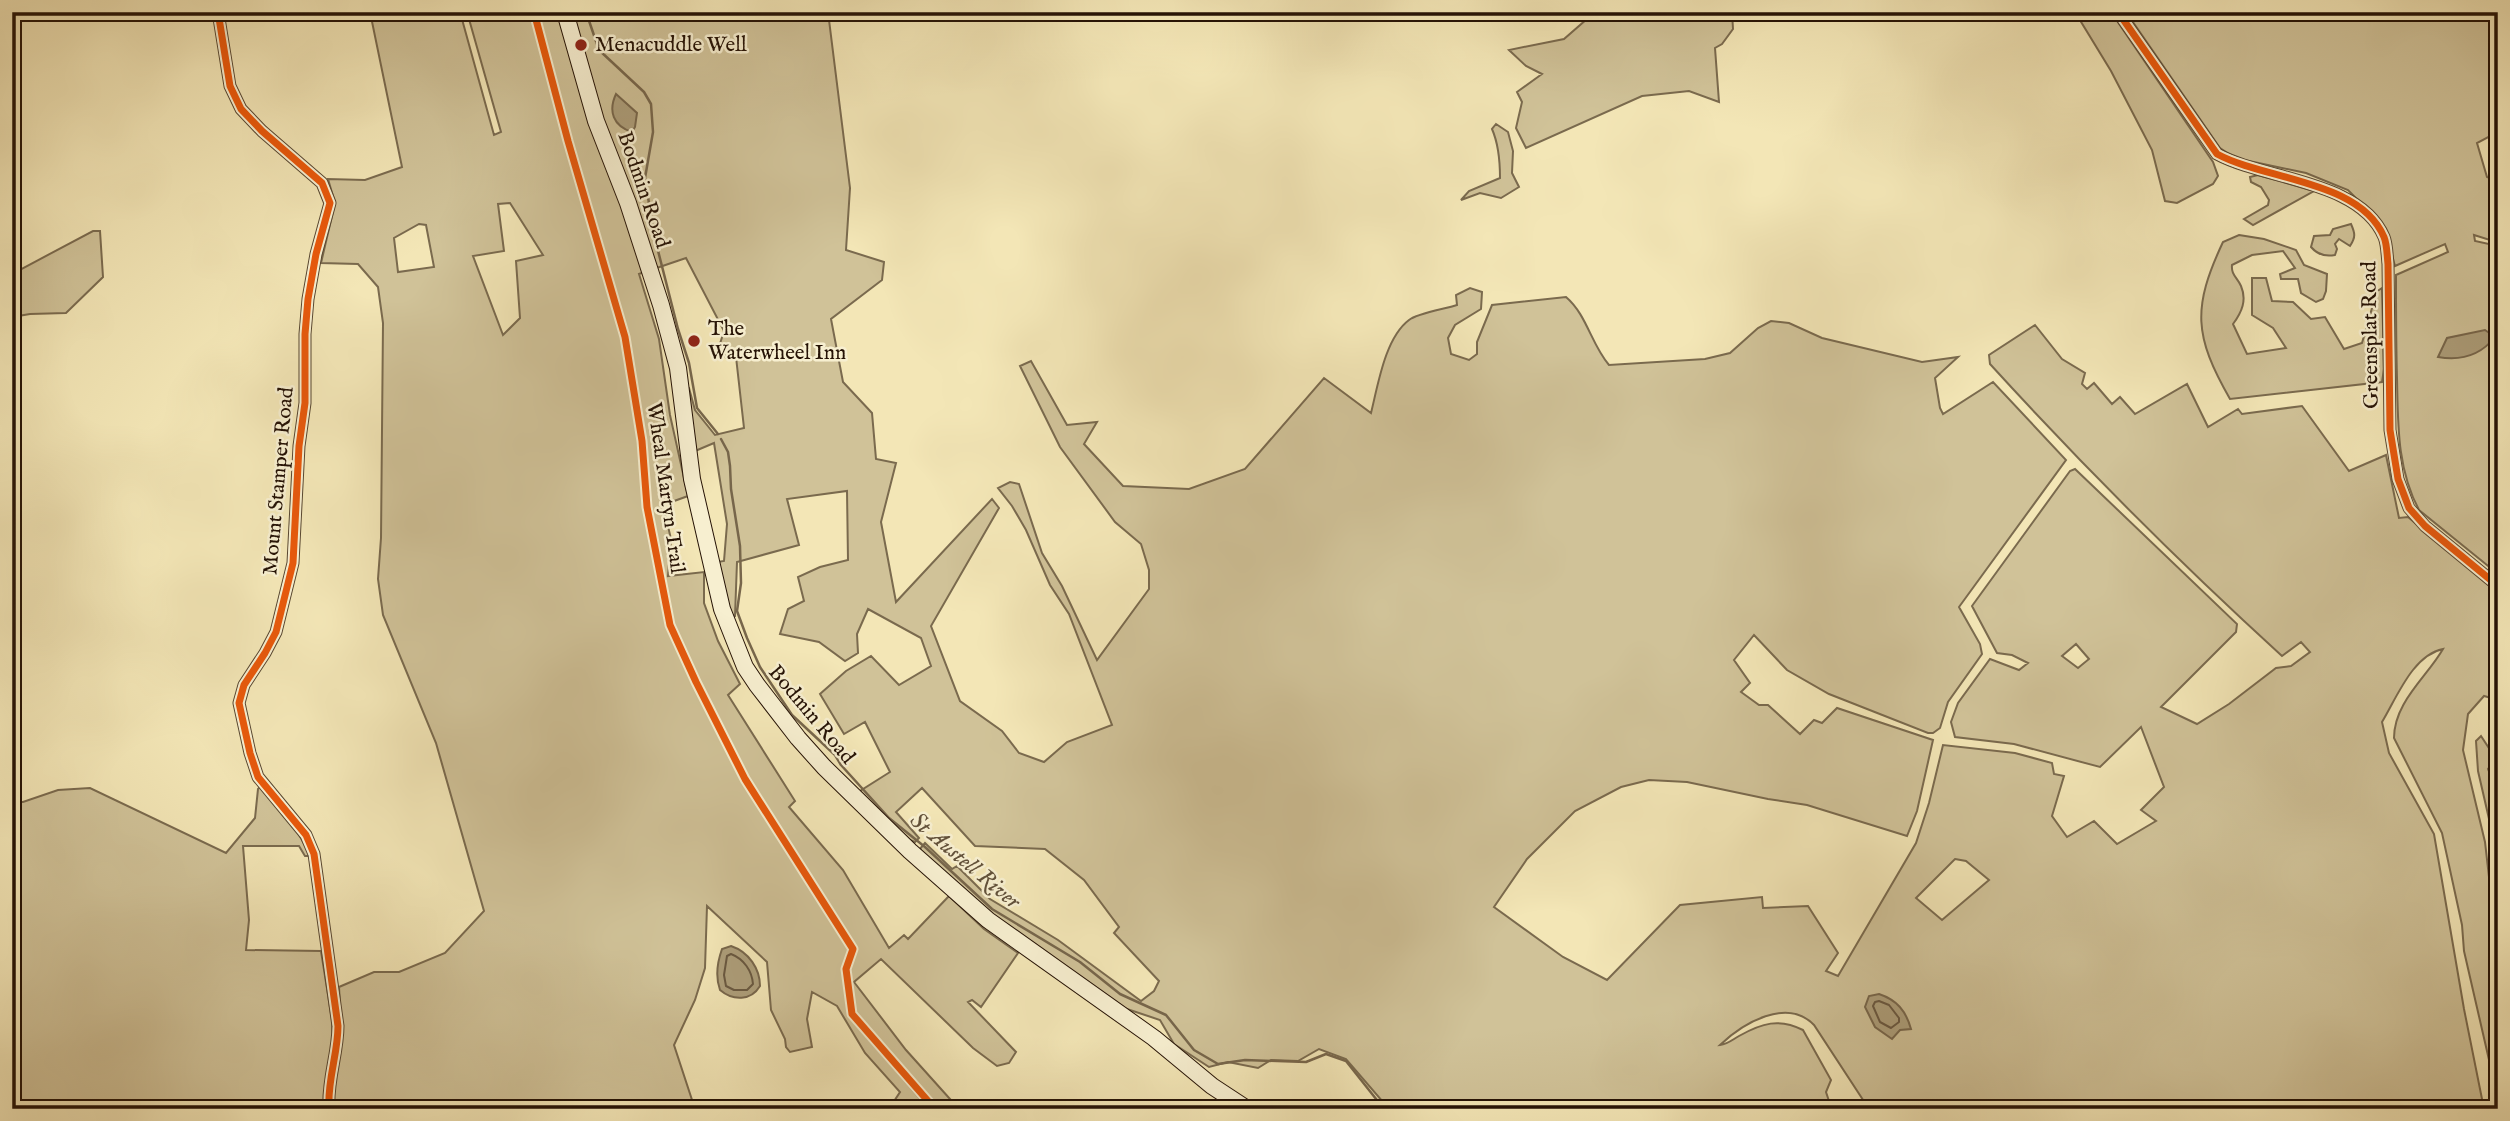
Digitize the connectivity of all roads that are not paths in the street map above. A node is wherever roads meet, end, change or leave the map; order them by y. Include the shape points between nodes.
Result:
1 (218, 12) edge
2 (565, 12) edge
3 (2118, 12) edge
4 (2498, 586) edge
5 (329, 1109) edge
6 (1247, 1109) edge

1 - 5 street, Mount Stamper Road via 230,86 242,109 322,183 330,203 316,254 304,334 305,403 293,563 276,632 244,685 239,703 258,777 306,835 314,854 338,1026
2 - 6 main road, Bodmin Road via 678,368 692,479 722,609 757,685 824,767 988,920
3 - 4 street, Greensplat Road via 2217,154 2340,195 2360,208 2384,237 2390,430 2398,479 2409,508 2425,526

